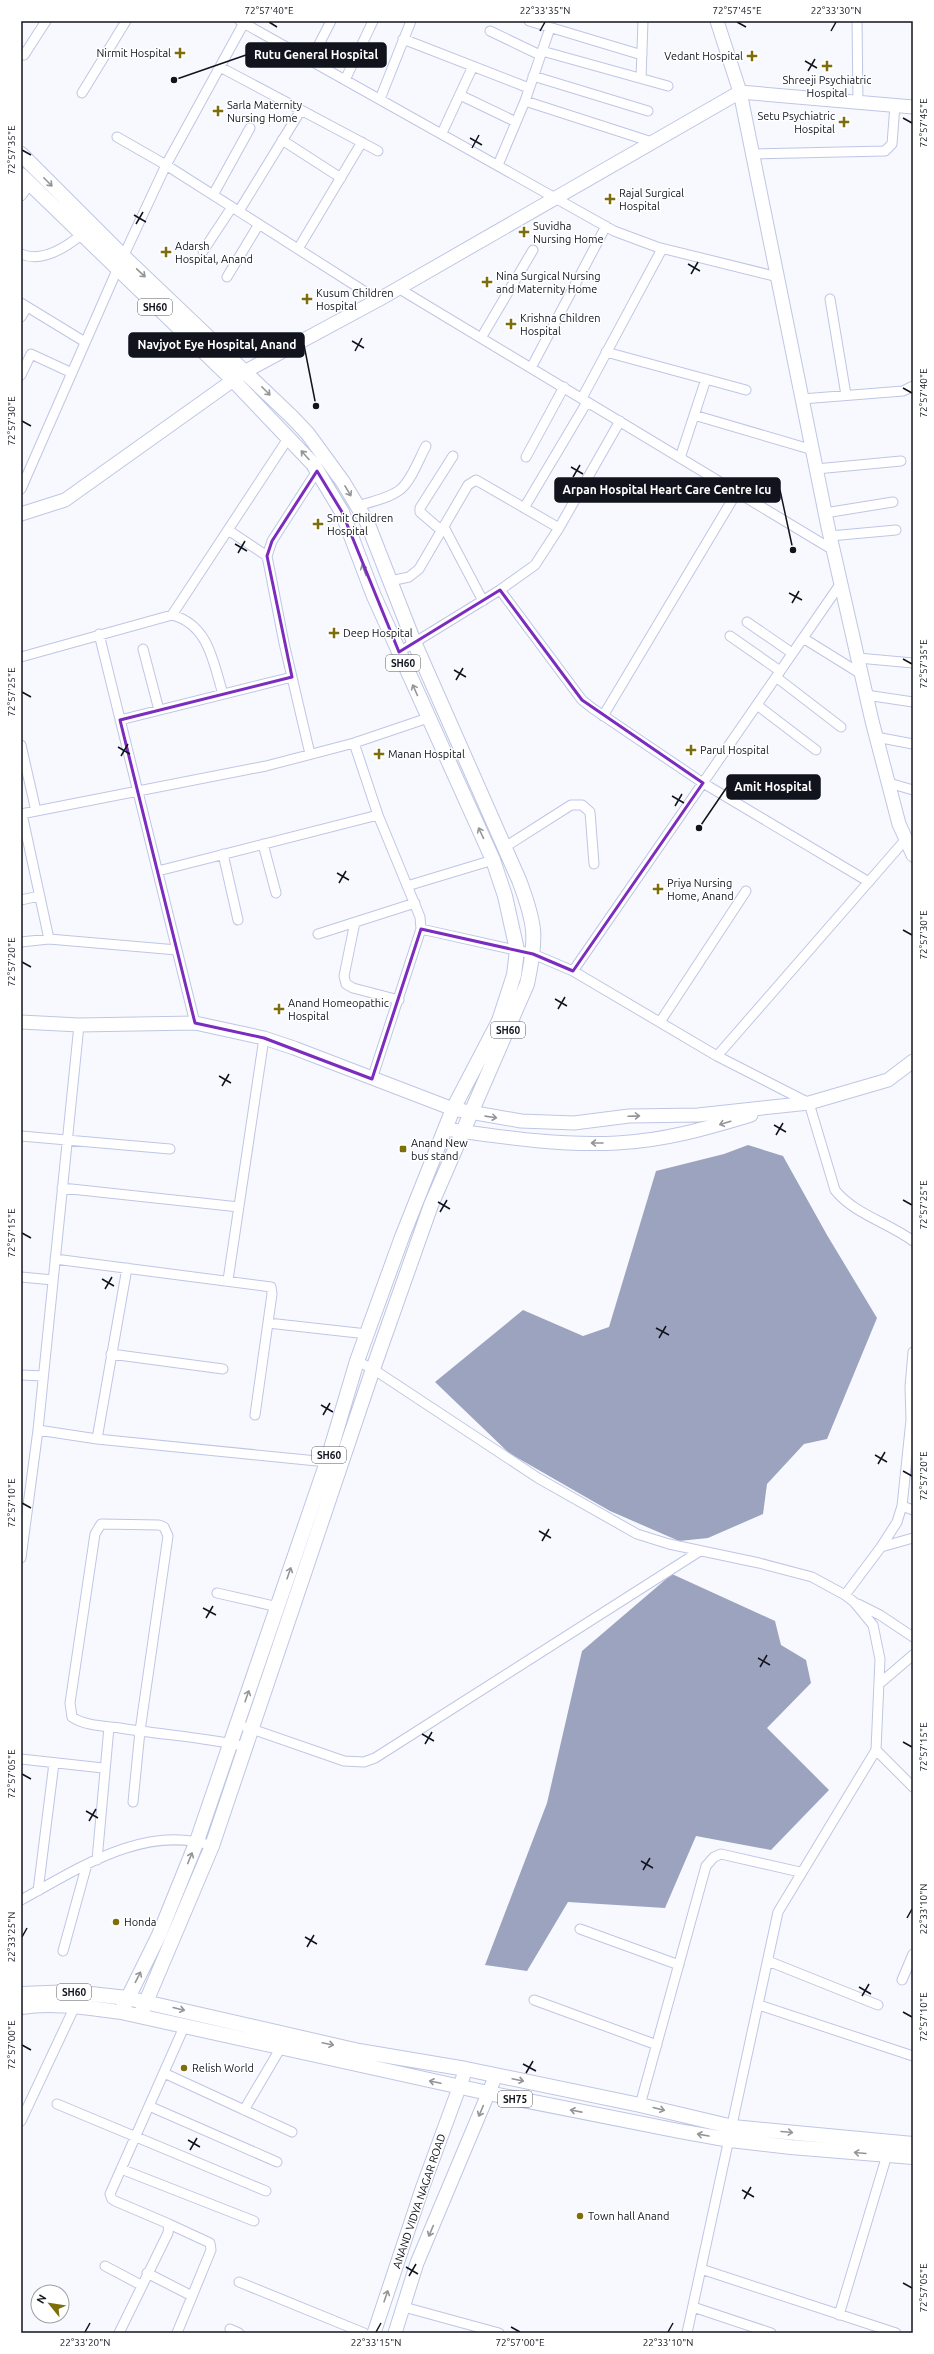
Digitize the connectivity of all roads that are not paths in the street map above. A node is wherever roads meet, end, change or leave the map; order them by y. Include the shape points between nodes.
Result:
1 (46, 21) edge
2 (126, 21) edge
3 (331, 21) edge
4 (372, 21) edge
5 (411, 21) edge
6 (529, 21) edge
7 (643, 21) edge
8 (717, 21) edge
9 (857, 21) edge
10 (243, 22) edge
11 (550, 28) junction
12 (490, 31) dead end
13 (404, 39) junction
14 (541, 53) junction
15 (642, 55) junction
16 (24, 56) dead end
17 (311, 60) junction
18 (474, 66) junction
19 (220, 67) junction
20 (533, 76) junction
21 (641, 78) junction
22 (345, 80) junction
23 (668, 86) dead end
24 (529, 88) junction
25 (740, 92) junction
26 (82, 93) dead end
27 (460, 95) junction
28 (380, 99) junction
29 (525, 101) junction
30 (858, 102) junction
31 (895, 105) junction
32 (913, 107) edge
33 (301, 110) junction
34 (648, 111) dead end
35 (516, 122) junction
36 (250, 128) dead end
37 (442, 134) junction
38 (117, 137) dead end
39 (282, 140) junction
40 (362, 142) junction
41 (652, 142) junction
42 (378, 151) dead end
43 (21, 154) edge
44 (753, 154) junction
45 (166, 165) junction
46 (498, 165) junction
47 (341, 178) junction
48 (25, 180) edge
49 (213, 195) junction
50 (21, 196) edge
51 (556, 197) junction
52 (235, 209) junction
53 (259, 224) junction
54 (606, 226) junction
55 (81, 235) junction
56 (298, 249) junction
57 (662, 249) junction
58 (533, 250) dead end
59 (203, 251) dead end
60 (21, 254) edge
61 (123, 256) junction
62 (116, 270) junction
63 (227, 277) dead end
64 (778, 277) junction
65 (398, 288) junction
66 (830, 299) dead end
67 (378, 300) junction
68 (24, 305) edge
69 (21, 317) edge
70 (481, 338) junction
71 (85, 342) junction
72 (606, 352) junction
73 (531, 368) junction
74 (246, 371) junction
75 (72, 372) junction
76 (21, 375) edge
77 (706, 379) junction
78 (233, 380) junction
79 (913, 386) edge
80 (564, 388) junction
81 (746, 390) dead end
82 (846, 395) junction
83 (802, 399) junction
84 (585, 400) junction
85 (694, 415) junction
86 (620, 421) junction
87 (289, 437) junction
88 (426, 446) dead end
89 (813, 450) junction
90 (453, 456) dead end
91 (526, 456) dead end
92 (680, 458) junction
93 (901, 461) dead end
94 (816, 469) junction
95 (317, 471) junction
96 (21, 490) edge
97 (737, 492) junction
98 (893, 502) dead end
99 (358, 506) junction
100 (524, 508) junction
101 (21, 514) edge
102 (825, 514) junction
103 (559, 528) junction
104 (443, 529) junction
105 (228, 530) junction
106 (896, 530) dead end
107 (830, 536) junction
108 (833, 550) junction
109 (267, 556) junction
110 (390, 581) junction
111 (841, 583) junction
112 (500, 590) junction
113 (483, 601) junction
114 (172, 615) junction
115 (747, 622) dead end
116 (99, 634) junction
117 (730, 636) dead end
118 (803, 638) junction
119 (414, 642) junction
120 (143, 649) dead end
121 (398, 652) junction
122 (792, 653) junction
123 (21, 656) edge
124 (858, 658) junction
125 (913, 663) edge
126 (778, 674) junction
127 (862, 674) junction
128 (292, 676) junction
129 (223, 694) junction
130 (866, 695) junction
131 (913, 702) edge
132 (757, 705) junction
133 (159, 710) junction
134 (603, 716) junction
135 (428, 718) junction
136 (120, 720) junction
137 (841, 727) dead end
138 (876, 737) junction
139 (354, 743) junction
140 (913, 744) edge
141 (21, 745) edge
142 (816, 750) dead end
143 (310, 754) junction
144 (703, 783) junction
145 (889, 784) junction
146 (913, 790) edge
147 (138, 791) junction
148 (36, 811) junction
149 (21, 814) edge
150 (378, 815) junction
151 (906, 839) junction
152 (263, 844) junction
153 (505, 847) junction
154 (224, 854) junction
155 (913, 855) edge
156 (493, 860) junction
157 (594, 864) dead end
158 (158, 871) junction
159 (869, 882) junction
160 (408, 886) junction
161 (746, 891) dead end
162 (276, 893) dead end
163 (39, 896) junction
164 (21, 900) edge
165 (415, 903) junction
166 (238, 920) dead end
167 (354, 922) junction
168 (421, 929) junction
169 (318, 934) dead end
170 (49, 939) junction
171 (21, 942) edge
172 (177, 950) junction
173 (517, 950) junction
174 (533, 954) junction
175 (573, 971) junction
176 (399, 1000) junction
177 (21, 1022) edge
178 (660, 1022) junction
179 (196, 1023) junction
180 (79, 1025) junction
181 (264, 1038) junction
182 (717, 1056) junction
183 (913, 1061) edge
184 (372, 1079) junction
185 (809, 1103) junction
186 (776, 1107) junction
187 (453, 1109) junction
188 (471, 1114) junction
189 (445, 1129) junction
190 (463, 1132) junction
191 (21, 1136) edge
192 (67, 1141) junction
193 (170, 1149) dead end
194 (62, 1188) junction
195 (239, 1207) junction
196 (913, 1241) edge
197 (55, 1260) junction
198 (127, 1268) junction
199 (21, 1277) edge
200 (53, 1280) junction
201 (228, 1280) junction
202 (268, 1323) junction
203 (367, 1334) junction
204 (913, 1352) edge
205 (112, 1354) junction
206 (357, 1361) junction
207 (223, 1369) dead end
208 (373, 1369) junction
209 (21, 1375) edge
210 (43, 1376) junction
211 (255, 1415) dead end
212 (38, 1430) junction
213 (97, 1439) junction
214 (910, 1452) edge
215 (327, 1462) junction
216 (902, 1506) junction
217 (913, 1510) edge
218 (24, 1519) edge
219 (913, 1538) edge
220 (881, 1547) junction
221 (700, 1551) junction
222 (21, 1558) edge
223 (217, 1593) dead end
224 (845, 1595) junction
225 (854, 1602) junction
226 (278, 1607) junction
227 (913, 1637) edge
228 (913, 1655) edge
229 (880, 1684) junction
230 (238, 1724) junction
231 (109, 1727) junction
232 (253, 1729) junction
233 (140, 1731) junction
234 (231, 1743) junction
235 (247, 1747) junction
236 (876, 1750) junction
237 (21, 1760) edge
238 (54, 1763) junction
239 (103, 1768) junction
240 (911, 1782) edge
241 (133, 1802) dead end
242 (197, 1841) junction
243 (212, 1846) junction
244 (97, 1860) junction
245 (87, 1864) junction
246 (800, 1872) junction
247 (38, 1891) junction
248 (21, 1900) edge
249 (580, 1929) dead end
250 (63, 1951) dead end
251 (913, 1954) edge
252 (768, 1961) junction
253 (679, 1964) junction
254 (902, 1980) dead end
255 (21, 1994) edge
256 (128, 1998) junction
257 (534, 2000) dead end
258 (146, 2001) junction
259 (759, 2005) junction
260 (878, 2005) dead end
261 (76, 2006) junction
262 (21, 2007) edge
263 (121, 2012) junction
264 (140, 2016) junction
265 (184, 2027) junction
266 (657, 2045) junction
267 (280, 2049) junction
268 (913, 2056) edge
269 (466, 2069) junction
270 (164, 2073) junction
271 (496, 2075) junction
272 (459, 2087) junction
273 (488, 2093) junction
274 (57, 2104) dead end
275 (640, 2105) junction
276 (149, 2106) junction
277 (244, 2110) junction
278 (21, 2121) edge
279 (292, 2132) dead end
280 (731, 2134) junction
281 (136, 2137) junction
282 (913, 2144) edge
283 (887, 2155) junction
284 (913, 2156) edge
285 (277, 2162) dead end
286 (121, 2169) junction
287 (266, 2191) dead end
288 (254, 2221) dead end
289 (169, 2224) junction
290 (105, 2266) dead end
291 (701, 2269) junction
292 (147, 2273) junction
293 (240, 2282) dead end
294 (141, 2285) junction
295 (192, 2296) junction
296 (404, 2307) junction
297 (693, 2308) junction
298 (839, 2315) junction
299 (230, 2330) dead end
300 (481, 2331) edge
301 (119, 2333) edge
302 (177, 2333) edge
303 (239, 2333) edge
304 (364, 2333) edge
305 (374, 2333) edge
306 (395, 2333) edge
307 (499, 2333) edge
308 (687, 2333) edge
309 (771, 2333) edge
310 (896, 2333) edge

1 - 16 street
2 - 26 street
3 - 17 street
4 - 22 street
5 - 13 street
6 - 11 street
7 - 15 street
8 - 25 street
9 - 30 street
10 - 17 street
10 - 19 street
11 - 14 street
11 - 15 street
12 - 14 street
13 - 18 street
13 - 28 street
14 - 20 street
14 - 21 street
15 - 21 street
17 - 22 street
18 - 24 street
18 - 27 street
19 - 33 street
19 - 45 street
20 - 24 street
20 - 34 street
21 - 23 street
22 - 28 street
24 - 29 street
25 - 30 street
25 - 41 street
25 - 44 street
27 - 35 street
27 - 37 street
28 - 37 street
29 - 35 street
29 - 41 street
30 - 31 street
31 - 32 street
31 - 44 street via 892,144 885,151
33 - 39 street
33 - 40 street
35 - 46 street
36 - 49 street
37 - 46 street
38 - 45 street
39 - 47 street
39 - 52 street
40 - 42 street
40 - 47 street
41 - 51 street
43 -> 61 main road, SH60
44 - 64 street
45 - 49 street
45 - 61 street
46 - 51 street
47 - 56 street
48 - 50 street
48 - 55 main road, SH60
49 - 52 street
51 - 54 street
51 - 65 street
52 - 53 street
52 - 59 street
53 - 56 street
53 - 63 street
54 - 57 street
54 - 73 street
55 - 60 street via 54,253 32,257
55 - 62 main road, SH60
56 - 67 street
57 - 64 street
57 - 72 street
58 - 70 street
61 - 62 street
61 -> 74 main road, SH60
62 - 71 street
62 - 78 main road, SH60
64 - 83 street
65 - 67 street
65 - 70 street
66 - 82 street
67 - 74 street
68 - 69 street
68 - 71 street
70 - 73 street
71 - 75 street
72 - 77 street
72 - 84 street
73 - 80 street
74 - 78 street
74 -> 99 main road, SH60 via 308,434
75 - 76 street via 31,354
75 - 96 street
77 - 81 street
77 - 85 street
78 - 87 main road, SH60
78 - 101 street via 81,490 65,500
79 - 82 street via 903,391
80 - 84 street
80 - 91 street
82 - 83 street
83 - 89 street
84 - 86 street
84 - 100 street
85 - 89 street
85 - 92 street
86 - 92 street
86 - 103 street
95 -> 87 main road, SH60
87 - 105 street
88 - 99 street via 401,489 394,494
89 - 94 street
90 - 104 street via 420,508 420,512
92 - 97 street
93 - 94 street
94 - 102 street
95 - 109 street via 272,541
121 -> 95 main road, SH60 via 342,512
97 - 108 street
97 - 134 street
98 - 102 street
99 - 110 main road, SH60
100 - 103 street
100 - 104 street via 476,480 468,486
102 - 107 street
103 - 112 street via 535,565
104 - 110 street via 419,569 409,577
104 - 113 street
105 - 109 street
105 - 114 street
106 - 107 street
107 - 108 street
108 - 111 street
109 - 128 street
110 - 119 main road, SH60
111 - 118 street
111 - 124 street
112 - 113 street
112 - 134 street via 582,700
113 - 119 street
114 - 116 street
114 - 129 street via 190,623 206,640
115 - 122 street
116 - 123 street
116 - 136 street
117 - 126 street
118 - 122 street
118 - 127 street
119 - 121 street
119 - 153 main road, SH60
120 - 133 street
135 -> 121 main road, SH60
122 - 126 street
124 - 125 street
124 - 127 street
126 - 132 street
126 - 137 street
127 - 130 street
128 - 129 street
128 - 143 street
129 - 133 street
130 - 131 street
130 - 138 street
132 - 142 street
132 - 144 street
133 - 136 street
134 - 144 street
135 - 139 street
156 -> 135 main road, SH60
136 - 147 street
138 - 140 street
138 - 145 street
139 - 143 street
139 - 150 street
141 - 148 street
143 - 147 street via 266,766
144 - 159 street
144 - 175 street
145 - 146 street
145 - 151 street via 899,824
147 - 148 street
147 - 158 street
148 - 149 street
149 - 163 street
150 - 152 street
150 - 160 street
151 - 155 street
151 - 159 street
152 - 154 street
152 - 162 street
153 - 157 street via 571,805 582,805 590,812
153 - 174 main road, SH60 via 531,912 534,932
154 - 158 street
154 - 166 street
156 - 160 street
156 - 173 main road, SH60 via 506,896
158 - 172 street
159 - 182 street
160 - 165 street
161 - 178 street
163 - 164 street
163 - 170 street
165 - 167 street
165 - 168 street
167 - 169 street
167 - 176 street via 344,976 346,984
168 - 173 street
168 - 176 street
170 - 171 street
170 - 172 street
172 - 179 street
173 - 174 street
173 - 187 main road, SH60 via 514,975 499,1021
174 - 175 street
174 - 188 main road, SH60 via 524,991
175 - 178 street
176 - 184 street
177 - 180 street
178 - 182 street
179 - 180 street
179 - 181 street
180 - 192 street
181 - 184 street
181 - 195 street
182 - 185 street
183 - 185 street via 888,1080
184 - 187 street
185 - 186 street
185 - 196 street via 835,1190 852,1206
188 -> 186 street via 521,1121 574,1123 629,1116 698,1115
186 -> 190 street via 698,1131 619,1143 569,1143 495,1138
187 - 188 street
187 - 189 main road, SH60
188 - 190 main road, SH60
189 - 190 street
189 - 203 main road, SH60
190 - 208 main road, SH60 via 431,1205
191 - 192 street
192 - 193 street
192 - 194 street
194 - 195 street
194 - 197 street
195 - 201 street
197 - 198 street
197 - 200 street
198 - 201 street
198 - 205 street
199 - 200 street
200 - 210 street
201 - 202 street via 270,1287 272,1294
202 - 203 street
202 - 211 street
203 - 206 main road, SH60
204 - 214 street
205 - 207 street
205 - 213 street
206 - 208 street
206 - 215 main road, SH60
208 - 221 street via 538,1478 608,1519 637,1534
208 - 232 main road, SH60
209 - 210 street
210 - 212 street
212 - 213 street
212 - 218 street
213 - 215 street
214 - 216 street
226 -> 215 main road, SH60
216 - 217 street
216 - 220 street via 897,1522
218 - 222 street
219 - 220 street
220 - 224 street
221 - 224 street via 812,1577
221 - 232 street via 375,1758 364,1762 344,1761
223 - 226 street
224 - 225 street
225 - 227 street via 880,1615
225 - 229 street via 873,1625 880,1659
230 -> 226 main road, SH60
228 - 229 street
229 - 236 street
230 - 232 street
230 - 234 main road, SH60
231 - 233 street
231 - 233 street via 78,1721 72,1717 70,1711 95,1534 101,1524 108,1522 159,1525 164,1527 168,1536
231 - 239 street
232 - 235 main road, SH60
233 - 234 street
233 - 241 street
234 - 235 street
234 - 242 main road, SH60
235 - 243 main road, SH60
236 - 240 street
236 - 246 street
237 - 238 street
238 - 239 street
238 - 247 street
239 - 244 street
242 - 243 street
242 - 244 street via 157,1839
256 -> 242 main road, SH60 via 159,1935
243 - 258 main road, SH60
244 - 245 street
245 - 247 street
245 - 250 street
246 - 252 street via 778,1912
246 - 253 street via 721,1854 714,1857 706,1866
247 - 248 street
249 - 253 street
251 - 254 street
252 - 259 street
252 - 260 street
253 - 266 street
255 - 256 main road, SH60 via 73,1992
256 - 258 main road, SH75
256 - 263 main road, SH60
257 - 266 street
258 - 264 main road, SH60
258 -> 269 main road, SH75 via 344,2047
259 - 268 street
259 - 280 street
261 - 262 main road, SH60
261 - 263 main road, SH60
261 - 278 street
263 - 264 main road, SH75
264 - 265 main road, SH75
265 - 267 main road, SH75
265 - 270 street
266 - 275 street
272 -> 267 main road, SH75
267 - 277 street
269 - 271 main road, SH75
269 - 272 street, ANAND VIDYA NAGAR ROAD
270 - 276 street
270 - 277 street
271 - 273 street, ANAND VIDYA NAGAR ROAD
271 -> 275 main road, SH75
272 - 273 main road, SH75
305 -> 272 street, ANAND VIDYA NAGAR ROAD
280 -> 273 main road, SH75
273 -> 296 street, ANAND VIDYA NAGAR ROAD via 417,2263
274 - 281 street
275 -> 280 main road, SH75
276 - 281 street
276 - 285 street
277 - 279 street
280 -> 282 main road, SH75
283 -> 280 main road, SH75
280 - 291 street
281 - 286 street
281 - 287 street
283 - 284 main road, SH75
283 - 298 street
286 - 288 street
286 - 289 street via 110,2194 112,2199
289 - 292 street via 168,2233
289 - 295 street via 210,2243 211,2250
290 - 294 street
291 - 297 street
291 - 298 street
292 - 294 street
292 - 295 street
293 - 304 street
294 - 301 street
295 - 302 street
296 - 300 street
296 - 306 street, ANAND VIDYA NAGAR ROAD
297 - 308 street
297 - 309 street
298 - 310 street
299 - 303 street
300 - 307 street

